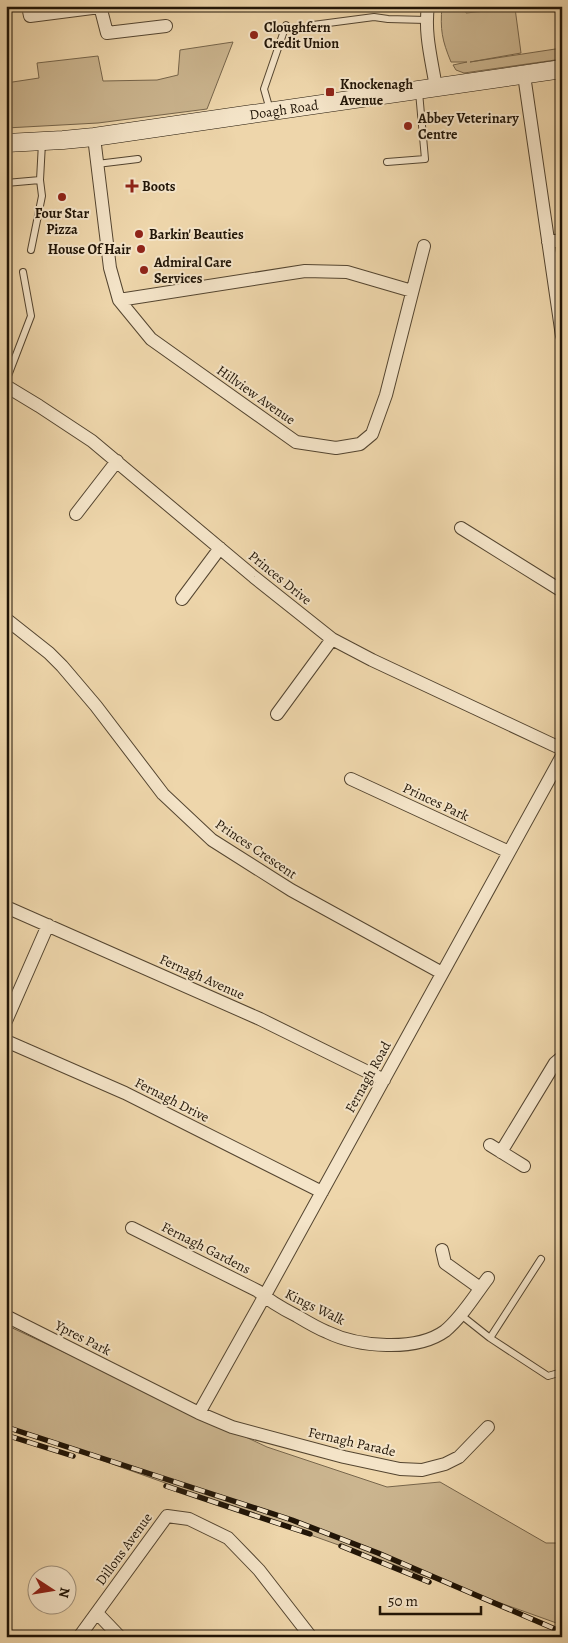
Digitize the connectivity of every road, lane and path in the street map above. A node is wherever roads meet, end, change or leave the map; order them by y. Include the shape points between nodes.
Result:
1 (28, 6) edge
2 (428, 6) edge
3 (100, 7) edge
4 (426, 20) junction
5 (286, 25) dead end
6 (313, 25) dead end
7 (166, 26) dead end
8 (562, 69) edge
9 (524, 75) junction
10 (427, 90) junction
11 (270, 111) junction
12 (94, 137) junction
13 (42, 141) junction
14 (6, 143) edge
15 (138, 159) dead end
16 (387, 162) dead end
17 (97, 164) junction
18 (40, 180) junction
19 (6, 183) edge
20 (562, 240) edge
21 (548, 242) junction
22 (424, 246) dead end
23 (32, 250) dead end
24 (23, 272) dead end
25 (412, 291) junction
26 (119, 300) junction
27 (562, 336) edge
28 (6, 381) edge
29 (6, 386) edge
30 (117, 462) junction
31 (76, 514) dead end
32 (461, 528) dead end
33 (220, 548) junction
34 (562, 591) edge
35 (182, 600) dead end
36 (6, 619) edge
37 (332, 639) junction
38 (277, 714) dead end
39 (562, 749) edge
40 (562, 756) edge
41 (351, 779) dead end
42 (509, 852) junction
43 (6, 907) edge
44 (48, 925) junction
45 (442, 973) junction
46 (6, 1021) edge
47 (6, 1041) edge
48 (558, 1060) edge
49 (384, 1080) junction
50 (490, 1145) dead end
51 (502, 1152) junction
52 (524, 1166) dead end
53 (322, 1192) junction
54 (132, 1228) dead end
55 (442, 1250) dead end
56 (541, 1259) dead end
57 (264, 1297) junction
58 (461, 1315) junction
59 (6, 1316) edge
60 (490, 1338) junction
61 (562, 1372) edge
62 (199, 1413) junction
63 (488, 1427) dead end
64 (97, 1612) junction
65 (79, 1637) edge
66 (120, 1637) edge
67 (311, 1637) edge

1 - 3 street via 30,16
2 - 4 street
3 - 7 street via 107,33
4 - 6 lane via 374,17
4 - 10 street
5 - 11 lane via 264,89
8 - 9 main road, Doagh Road
9 - 10 main road, Doagh Road
9 - 21 street
10 - 11 main road, Doagh Road
10 - 16 lane via 426,159
11 - 12 main road, Doagh Road
12 - 13 main road, Doagh Road
12 - 17 street, Hillview Avenue
13 - 14 main road, Doagh Road
13 - 18 lane
15 - 17 lane
17 - 26 street, Hillview Avenue via 110,268
18 - 19 lane
18 - 23 lane via 42,196
20 - 21 street
21 - 27 street
22 - 25 street, Hillview Avenue
24 - 28 lane via 31,316
25 - 26 street via 347,272 305,271
25 - 26 street, Hillview Avenue via 386,395 372,434 360,444 336,448 296,442 151,339
29 - 30 street, Princes Drive via 92,441
30 - 31 street
30 - 33 street, Princes Drive
32 - 34 street
33 - 35 street
33 - 37 street, Princes Drive
36 - 45 street, Princes Crescent via 62,666 163,794 212,840 291,890
37 - 38 street
37 - 39 street, Princes Drive
40 - 42 street, Fernagh Road
41 - 42 street, Princes Park
42 - 45 street, Fernagh Road
43 - 44 street, Fernagh Avenue
44 - 46 street
44 - 49 street, Fernagh Avenue via 260,1019
45 - 49 street, Fernagh Road
47 - 53 street, Fernagh Drive via 125,1093
48 - 51 street
49 - 53 street, Fernagh Road
50 - 51 street
51 - 52 street
53 - 57 street, Fernagh Road
54 - 57 street, Fernagh Gardens
55 - 58 street, Kings Walk via 445,1262 484,1283
56 - 60 lane
57 - 58 street, Kings Walk via 328,1333 360,1342 396,1346 422,1342 444,1331
57 - 62 street, Fernagh Road
58 - 60 lane
59 - 62 street, Ypres Park
60 - 61 lane via 548,1376
62 - 63 street, Fernagh Parade via 232,1427 400,1469 422,1470 445,1464 458,1457
64 - 65 street, Dillons Avenue
64 - 66 street
64 - 67 street, Dillons Avenue via 167,1516 190,1519 228,1538 259,1570

